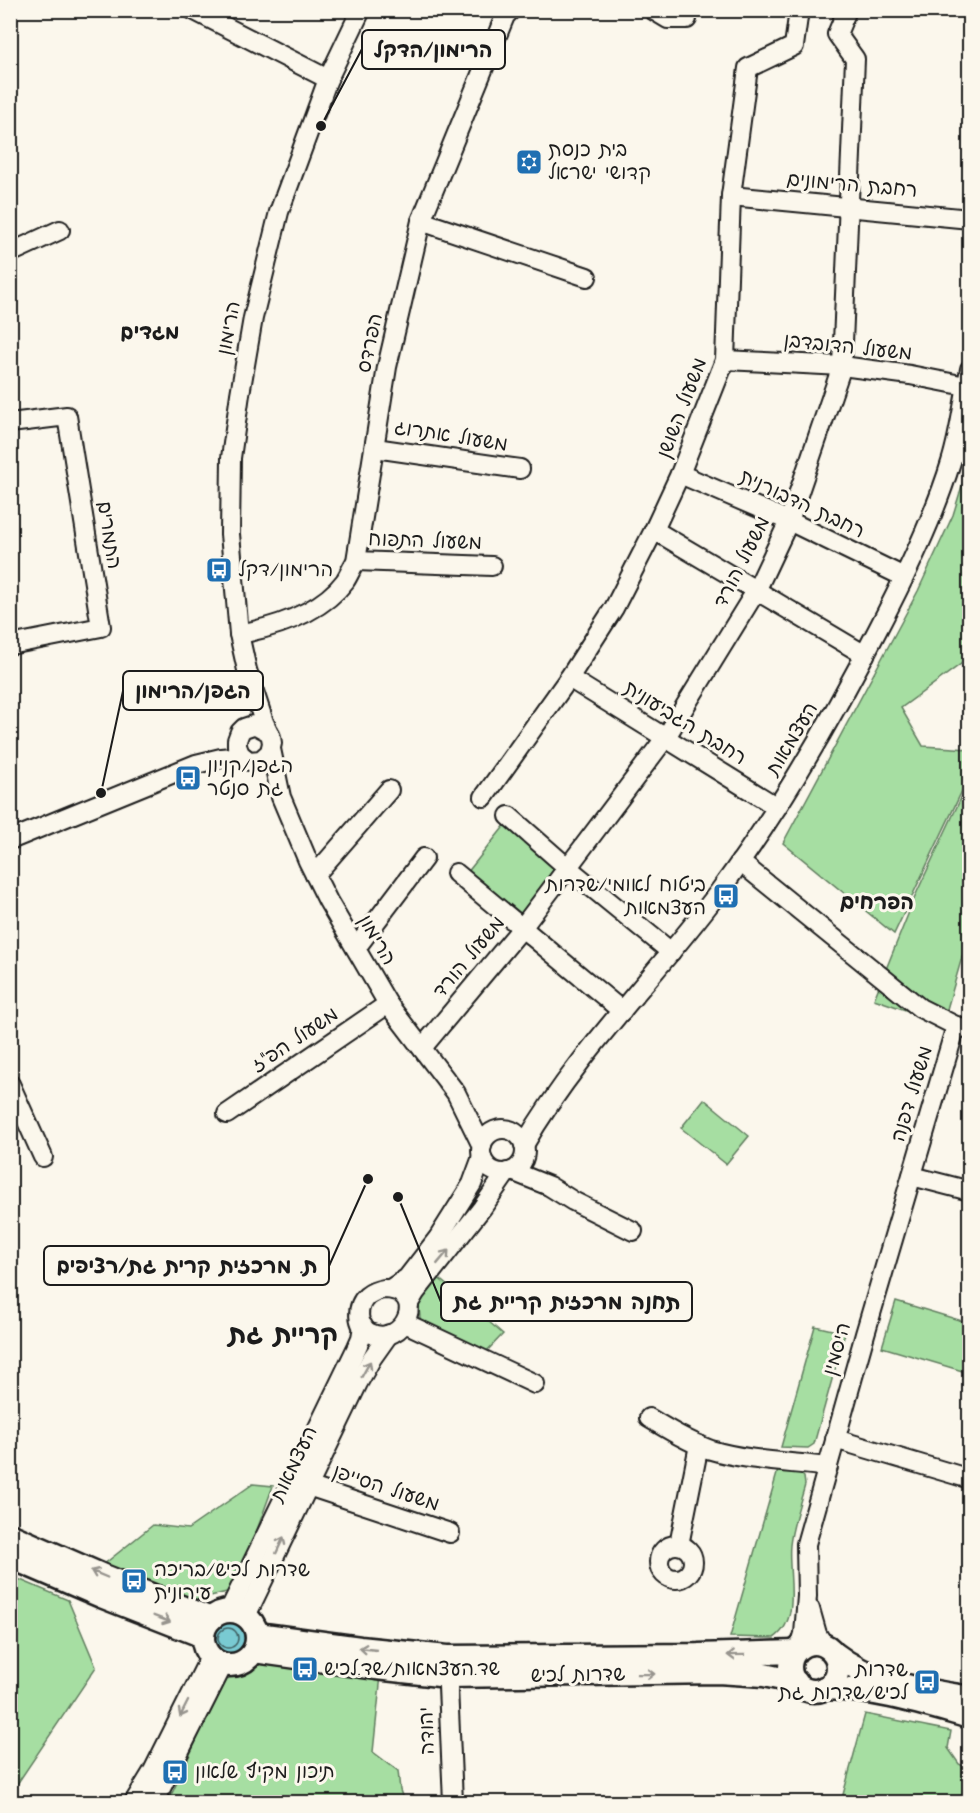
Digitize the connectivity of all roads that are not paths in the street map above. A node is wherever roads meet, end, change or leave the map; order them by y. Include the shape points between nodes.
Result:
1 (193, 10) edge
2 (361, 10) edge
3 (653, 10) edge
4 (799, 10) edge
5 (848, 10) edge
6 (503, 12) edge
7 (687, 19) dead end
8 (328, 79) junction
9 (731, 196) junction
10 (850, 207) junction
11 (969, 219) edge
12 (421, 221) junction
13 (60, 230) dead end
14 (10, 252) edge
15 (587, 278) dead end
16 (725, 360) junction
17 (842, 366) junction
18 (968, 377) edge
19 (10, 423) edge
20 (375, 447) junction
21 (520, 470) dead end
22 (680, 474) junction
23 (789, 521) junction
24 (654, 530) junction
25 (356, 561) junction
26 (492, 566) dead end
27 (904, 577) junction
28 (756, 591) junction
29 (239, 634) junction
30 (10, 645) edge
31 (865, 655) junction
32 (247, 670) junction
33 (570, 678) junction
34 (240, 734) junction
35 (666, 737) junction
36 (270, 741) junction
37 (247, 759) junction
38 (196, 764) junction
39 (389, 790) dead end
40 (281, 797) junction
41 (484, 797) dead end
42 (777, 807) junction
43 (509, 816) dead end
44 (10, 840) edge
45 (424, 858) dead end
46 (740, 862) junction
47 (568, 868) junction
48 (456, 873) dead end
49 (315, 875) junction
50 (522, 928) junction
51 (356, 948) junction
52 (671, 952) junction
53 (388, 1004) junction
54 (622, 1011) junction
55 (963, 1027) edge
56 (422, 1048) junction
57 (10, 1084) edge
58 (563, 1084) junction
59 (456, 1093) junction
60 (227, 1114) dead end
61 (502, 1129) junction
62 (525, 1148) junction
63 (482, 1151) junction
64 (43, 1157) dead end
65 (510, 1171) junction
66 (912, 1176) junction
67 (549, 1186) junction
68 (969, 1191) edge
69 (633, 1231) dead end
70 (390, 1289) junction
71 (409, 1303) junction
72 (405, 1323) junction
73 (363, 1326) junction
74 (389, 1334) junction
75 (536, 1384) dead end
76 (649, 1418) dead end
77 (835, 1439) junction
78 (699, 1445) junction
79 (828, 1467) junction
80 (969, 1479) edge
81 (308, 1486) junction
82 (450, 1533) dead end
83 (10, 1536) edge
84 (679, 1545) dead end
85 (10, 1557) edge
86 (807, 1596) junction
87 (229, 1636) junction
88 (797, 1649) junction
89 (829, 1649) junction
90 (448, 1666) junction
91 (796, 1682) junction
92 (825, 1688) junction
93 (969, 1698) edge
94 (969, 1717) edge
95 (134, 1803) edge
96 (154, 1803) edge
97 (453, 1803) edge

1 - 8 street
2 - 8 street, הרימון
3 - 7 street via 668,19
4 - 9 street, משעול השושן via 794,46 748,68
5 - 10 street, משעול הורד via 837,34 855,59
6 - 12 street, הפרדס
8 - 29 street, הרימון via 279,212 253,318 240,394 231,458 230,534
9 - 10 street, רחבת הרימונים
9 - 16 street, משעול השושן
10 - 11 street, רחבת הרימונים
10 - 17 street, משעול הורד
12 - 15 street
12 - 20 street, הפרדס via 387,367
13 - 14 street
16 - 17 street, משעול הדובדבן
16 - 22 street, משעול השושן
17 - 18 street, משעול הדובדבן via 910,375
17 - 23 street, משעול הורד
18 - 27 street, העצמאות via 952,460
19 - 30 street, התמרים via 67,416 101,627
20 - 21 street, משעול אתרוג
20 - 25 street, הפרדס
22 - 23 street, רחבת הדבורנית
22 - 24 street, משעול השושן
23 - 27 street, רחבת הדבורנית
23 - 28 street, משעול הורד
24 - 28 street
24 - 33 street, משעול השושן via 614,608
25 - 26 street, משעול התפוח
25 - 29 street, הפרדס via 345,581 328,598 281,623
27 - 31 street, העצמאות
28 - 31 street
28 - 35 street, משעול הורד
29 - 32 street, הרימון
31 - 42 street, העצמאות
32 - 34 street, הרימון via 246,712
32 - 36 street, הרימון
33 - 35 street, רחבת הגביעונית
33 - 41 street, משעול השושן
34 - 36 street via 247,727 261,726
34 - 37 street via 237,749
34 - 38 street
35 - 42 street, רחבת הגביעונית
35 - 47 street, משעול הורד
36 - 37 street via 264,758
36 - 40 street, הרימון
37 - 38 street via 221,758
37 - 40 street, הרימון
38 - 44 street
39 - 49 street
40 - 49 street, הרימון
42 - 46 street, העצמאות
43 - 47 street
45 - 51 street
46 - 52 street, העצמאות
46 - 55 street via 920,1008
47 - 50 street, משעול הורד
47 - 52 street
48 - 50 street
49 - 51 street, הרימון
50 - 54 street
50 - 56 street, משעול הורד
51 - 53 street, הרימון
52 - 54 street, העצמאות
53 - 56 street, הרימון
53 - 60 street, משעול הפ"ז
54 - 58 street, העצמאות
55 - 66 street, משעול דפנה
56 - 59 street, הרימון
57 - 64 street
58 - 61 street, העצמאות via 528,1116
58 - 62 street, העצמאות
59 - 61 street, הרימון via 480,1117
59 - 63 street, הרימון
61 - 62 street via 517,1134
61 - 63 street via 488,1135
62 - 65 street via 521,1163
62 - 67 street
63 - 65 street via 489,1167
63 - 70 street via 472,1184 438,1238 407,1278
65 - 67 street
71 -> 65 street
66 - 68 street
66 - 77 street, היסמין
67 - 69 street
70 - 71 street via 399,1291
70 - 73 street via 376,1291 364,1300 359,1312
71 - 72 street
72 - 74 street
72 - 75 street
73 - 74 street via 374,1334
73 - 87 street, העצמאות
81 -> 74 street, העצמאות via 358,1383
76 - 78 street
77 - 79 street, היסמין
77 - 80 street
78 - 79 street via 744,1457
78 - 84 street
79 - 86 street, היסמין via 806,1544
81 - 82 street, משעול הסייפן
87 -> 81 street, העצמאות
87 -> 83 main road, שדרות לכיש
85 -> 87 main road, שדרות לכיש via 101,1596
86 - 88 street, היסמין via 804,1634
86 - 89 street, היסמין via 817,1634
87 - 90 main road, שדרות לכיש via 376,1668
87 -> 95 street, העצמאות
87 - 96 street, העצמאות
88 - 89 main road via 815,1642
88 -> 90 main road, שדרות לכיש
88 - 91 main road via 790,1668
89 - 92 main road via 838,1670
89 - 93 main road via 860,1671 880,1678
90 -> 91 main road, שדרות לכיש via 718,1672
90 - 97 street, יהודה
91 - 92 main road via 809,1690
92 - 94 main road via 874,1692

